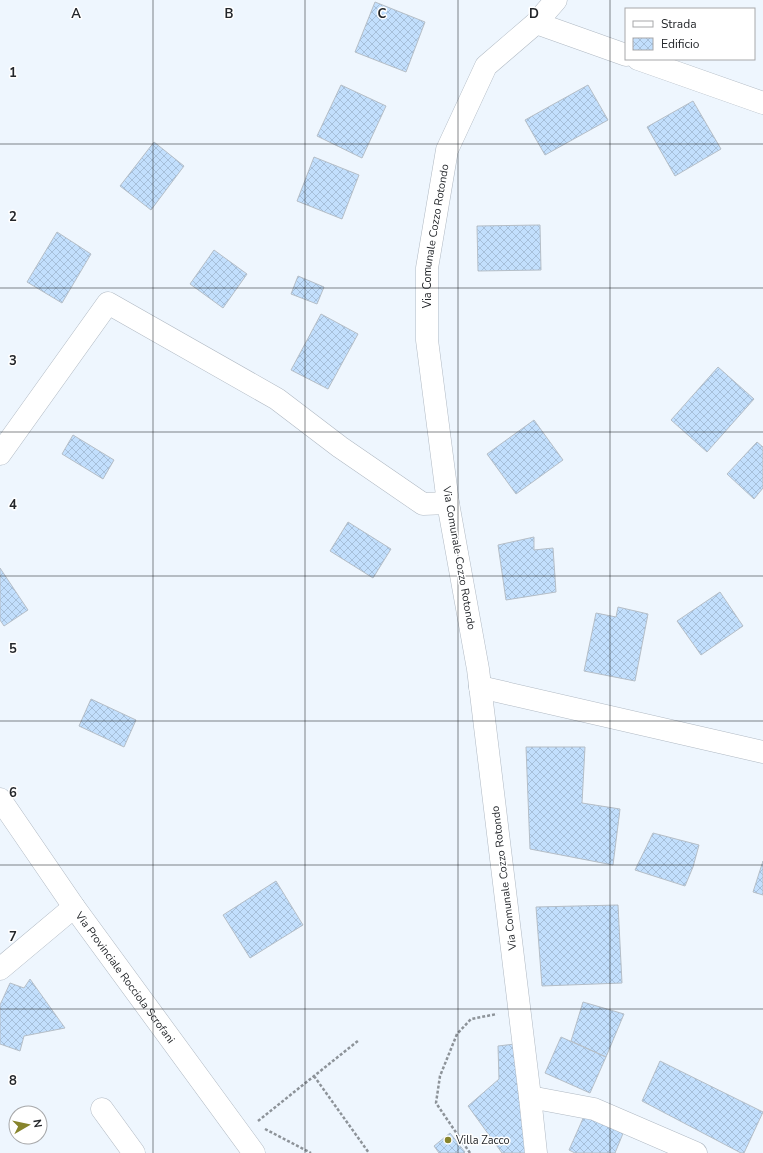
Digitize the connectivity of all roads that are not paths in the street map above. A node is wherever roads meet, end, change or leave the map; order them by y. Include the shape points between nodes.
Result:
1 (556, 0) edge
2 (536, 23) junction
3 (625, 55) edge
4 (641, 60) edge
5 (763, 103) edge
6 (0, 454) edge
7 (448, 502) junction
8 (480, 687) junction
9 (763, 752) edge
10 (0, 799) edge
11 (74, 907) junction
12 (0, 969) edge
13 (530, 1097) junction
14 (102, 1109) dead end
15 (134, 1153) edge
16 (254, 1153) edge
17 (536, 1153) edge
18 (696, 1153) edge

1 - 2 street, Via Comunale Cozzo Rotondo
2 - 3 street
2 - 7 street, Via Comunale Cozzo Rotondo via 486,66 447,150 427,268 427,340
4 - 5 street
6 - 7 street via 108,303 277,399 340,447 423,504
7 - 8 street, Via Comunale Cozzo Rotondo
8 - 9 street
8 - 13 street, Via Comunale Cozzo Rotondo
10 - 11 street, Via Provinciale Rocciola Scrofani
11 - 12 street
11 - 16 street, Via Provinciale Rocciola Scrofani
13 - 17 street, Via Comunale Cozzo Rotondo
13 - 18 street via 594,1109
14 - 15 street

